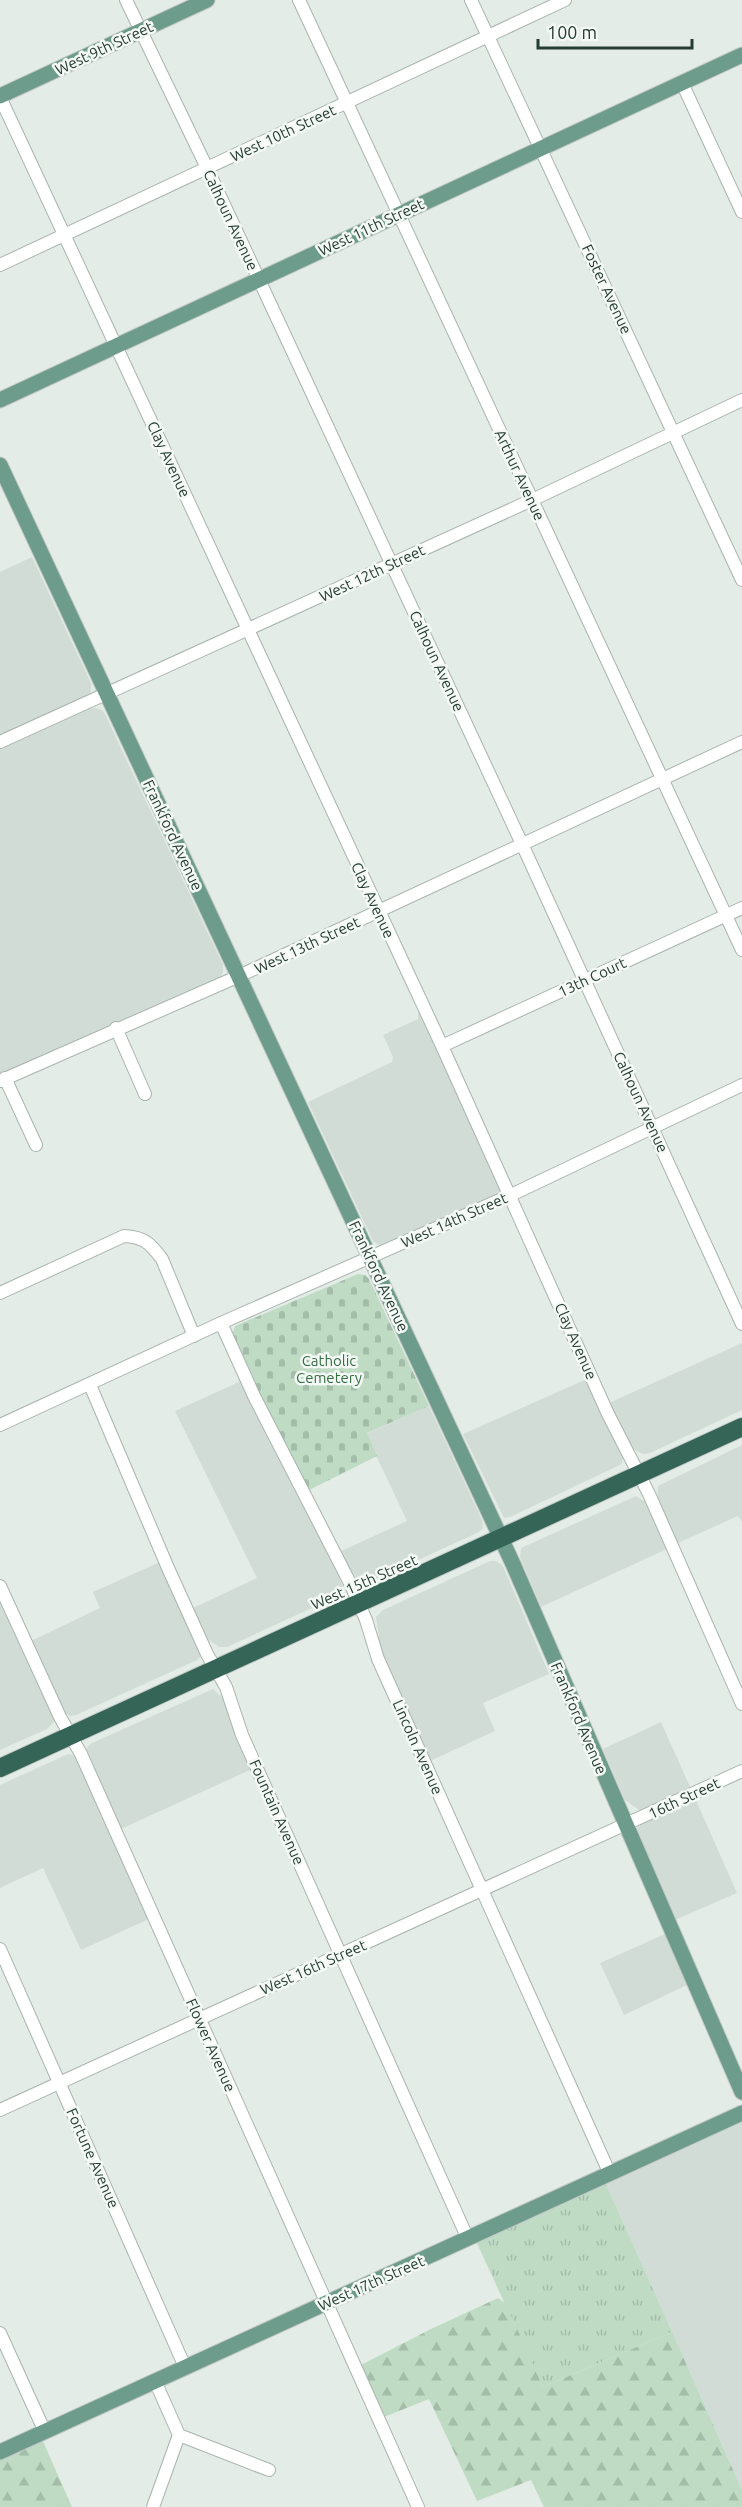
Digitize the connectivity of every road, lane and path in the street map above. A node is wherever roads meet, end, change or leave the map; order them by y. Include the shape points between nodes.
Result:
1 (126, 0) edge
2 (207, 0) edge
3 (299, 0) edge
4 (471, 0) edge
5 (565, 0) edge
6 (141, 31) junction
7 (489, 37) junction
8 (742, 55) edge
9 (682, 83) junction
10 (0, 97) edge
11 (348, 102) junction
12 (541, 148) junction
13 (207, 168) junction
14 (742, 212) edge
15 (399, 214) junction
16 (65, 235) junction
17 (0, 265) edge
18 (258, 280) junction
19 (116, 346) junction
20 (0, 400) edge
21 (742, 400) edge
22 (674, 432) junction
23 (0, 465) edge
24 (532, 500) junction
25 (392, 564) junction
26 (742, 580) edge
27 (250, 630) junction
28 (107, 694) junction
29 (0, 742) edge
30 (742, 742) edge
31 (663, 779) junction
32 (522, 844) junction
33 (742, 908) edge
34 (379, 912) junction
35 (726, 915) junction
36 (742, 950) edge
37 (239, 976) junction
38 (585, 980) junction
39 (116, 1028) junction
40 (442, 1047) junction
41 (3, 1079) edge
42 (742, 1085) edge
43 (145, 1094) dead end
44 (652, 1126) junction
45 (36, 1145) dead end
46 (511, 1195) junction
47 (370, 1258) junction
48 (0, 1293) edge
49 (221, 1323) junction
50 (742, 1324) edge
51 (194, 1336) junction
52 (90, 1385) junction
53 (0, 1425) edge
54 (742, 1427) edge
55 (639, 1475) junction
56 (502, 1539) junction
57 (0, 1586) edge
58 (360, 1604) junction
59 (216, 1669) junction
60 (742, 1704) edge
61 (71, 1735) junction
62 (0, 1768) edge
63 (742, 1771) edge
64 (626, 1825) junction
65 (483, 1890) junction
66 (0, 1949) edge
67 (342, 1955) junction
68 (199, 2018) junction
69 (60, 2082) junction
70 (742, 2092) edge
71 (0, 2110) edge
72 (742, 2114) edge
73 (610, 2174) junction
74 (468, 2239) junction
75 (327, 2302) junction
76 (0, 2333) edge
77 (185, 2367) junction
78 (155, 2381) junction
79 (45, 2432) junction
80 (179, 2435) junction
81 (0, 2452) edge
82 (269, 2470) dead end
83 (153, 2507) edge
84 (418, 2507) edge

1 - 6 street, Calhoun Avenue
2 - 6 main road, West 9th Street
3 - 11 street, Arthur Avenue
4 - 7 street, Foster Avenue
5 - 7 street, West 10th Street
6 - 10 main road, West 9th Street
6 - 13 street, Calhoun Avenue
7 - 11 street, West 10th Street
7 - 12 street, Foster Avenue
8 - 9 main road, West 11th Street
9 - 12 main road, West 11th Street
9 - 14 street
10 - 16 street, Clay Avenue
11 - 13 street, West 10th Street
11 - 15 street, Arthur Avenue
12 - 15 main road, West 11th Street
12 - 22 street, Foster Avenue
13 - 16 street, West 10th Street
13 - 18 street, Calhoun Avenue
15 - 18 main road, West 11th Street
15 - 24 street, Arthur Avenue
16 - 17 street, West 10th Street
16 - 19 street, Clay Avenue
18 - 19 main road, West 11th Street
18 - 25 street, Calhoun Avenue
19 - 20 main road, West 11th Street
19 - 27 street, Clay Avenue
21 - 22 street, West 12th Street
22 - 24 street, West 12th Street
22 - 26 street, Foster Avenue
23 - 28 main road, Frankford Avenue
24 - 25 street, West 12th Street
24 - 31 street, Arthur Avenue
25 - 27 street, West 12th Street
25 - 32 street, Calhoun Avenue
27 - 28 street, West 12th Street
27 - 34 street, Clay Avenue
28 - 29 street, West 12th Street
28 - 37 main road, Frankford Avenue
30 - 31 street, West 13th Street
31 - 32 street, West 13th Street
31 - 35 street, Arthur Avenue
32 - 34 street, West 13th Street
32 - 38 street, Calhoun Avenue
33 - 35 street, 13th Court
34 - 37 street, West 13th Street
34 - 40 street, Clay Avenue
35 - 36 street, Arthur Avenue
35 - 38 street, 13th Court
37 - 39 street, West 13th Street
37 - 47 main road, Frankford Avenue
38 - 40 street, 13th Court
38 - 44 street, Calhoun Avenue
39 - 41 street, West 13th Street
39 - 43 street
40 - 46 street, Clay Avenue
41 - 45 street
42 - 44 street, West 14th Street
44 - 46 street, West 14th Street
44 - 50 street, Calhoun Avenue
46 - 47 street, West 14th Street
46 - 55 street, Clay Avenue
47 - 49 street, West 14th Street
47 - 56 main road, Frankford Avenue
48 - 51 street via 124,1236 141,1237 162,1259
49 - 51 street, West 14th Street
49 - 58 street, Lincoln Avenue
51 - 52 street, West 14th Street
52 - 53 street, West 14th Street
52 - 59 street, Fountain Avenue
54 - 55 highway, West 15th Street
55 - 56 highway, West 15th Street
55 - 60 street, Clay Avenue
56 - 58 highway, West 15th Street
56 - 64 main road, Frankford Avenue
57 - 61 street, Flower Avenue
58 - 59 highway, West 15th Street
58 - 65 street, Lincoln Avenue via 378,1659
59 - 61 highway, West 15th Street
59 - 67 street, Fountain Avenue
61 - 62 highway, West 15th Street
61 - 68 street, Flower Avenue
63 - 64 street, 16th Street
64 - 65 street, West 16th Street
64 - 70 main road, Frankford Avenue
65 - 67 street, West 16th Street
65 - 73 street, Lincoln Avenue
66 - 69 street, Fortune Avenue
67 - 68 street, West 16th Street
67 - 74 street, Fountain Avenue
68 - 69 street, West 16th Street
68 - 75 street, Flower Avenue
69 - 71 street, West 16th Street
69 - 77 street, Fortune Avenue
72 - 73 main road, West 17th Street
73 - 74 main road, West 17th Street
74 - 75 main road, West 17th Street
75 - 77 main road, West 17th Street
75 - 84 street, Flower Avenue
76 - 79 street
77 - 78 main road, West 17th Street
78 - 79 main road, West 17th Street
78 - 80 street
79 - 81 main road, West 17th Street
80 - 82 street
80 - 83 street

